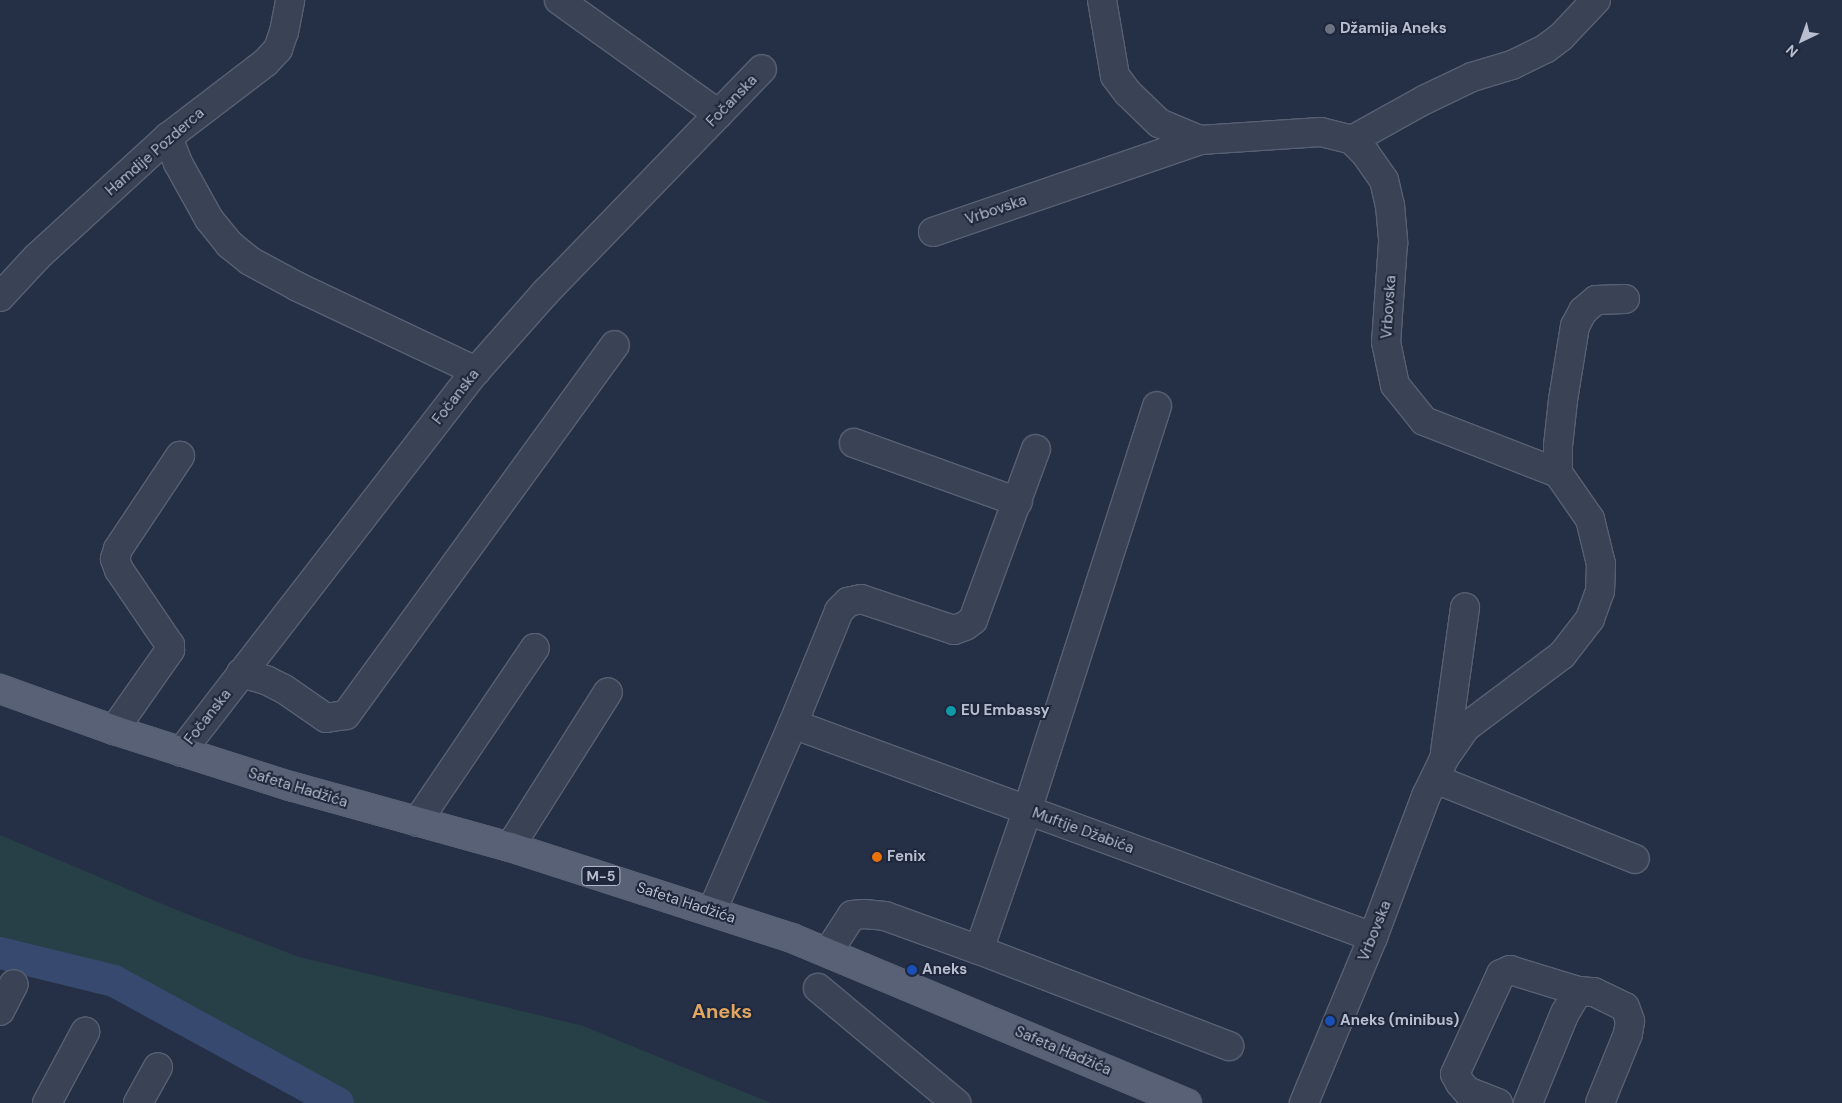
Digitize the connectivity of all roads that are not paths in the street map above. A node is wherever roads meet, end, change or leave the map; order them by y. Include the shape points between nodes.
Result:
1 (290, 0) edge
2 (559, 0) edge
3 (1102, 0) edge
4 (1596, 0) edge
5 (762, 69) dead end
6 (718, 114) junction
7 (168, 137) junction
8 (1200, 140) junction
9 (1352, 140) junction
10 (933, 232) dead end
11 (0, 297) edge
12 (1625, 299) dead end
13 (615, 345) dead end
14 (476, 370) junction
15 (1157, 406) dead end
16 (854, 443) dead end
17 (1036, 449) dead end
18 (180, 456) dead end
19 (1558, 473) junction
20 (1018, 502) junction
21 (1465, 606) dead end
22 (534, 648) dead end
23 (241, 673) junction
24 (0, 689) edge
25 (608, 692) dead end
26 (793, 724) junction
27 (114, 730) junction
28 (180, 752) junction
29 (1439, 769) junction
30 (1027, 810) junction
31 (417, 822) junction
32 (510, 848) junction
33 (1635, 859) dead end
34 (712, 911) junction
35 (1373, 937) junction
36 (979, 950) junction
37 (828, 952) junction
38 (14, 984) dead end
39 (818, 988) dead end
40 (1578, 991) junction
41 (0, 1011) edge
42 (85, 1032) dead end
43 (1229, 1046) dead end
44 (158, 1067) dead end
45 (47, 1103) edge
46 (138, 1103) edge
47 (956, 1103) edge
48 (1187, 1103) edge
49 (1304, 1103) edge
50 (1498, 1103) edge
51 (1528, 1103) edge
52 (1600, 1103) edge

1 - 7 street, Hamdije Pozderca via 278,49 266,62
2 - 6 street
3 - 8 street, Vrbovska via 1115,76 1159,123
4 - 9 street via 1546,50 1424,100
5 - 6 street, Fočanska
6 - 14 street, Fočanska via 546,292
7 - 11 street, Hamdije Pozderca via 37,257
7 - 14 street via 209,219 229,244 250,261 298,287
8 - 9 street, Vrbovska via 1320,132
8 - 10 street, Vrbovska
9 - 19 street, Vrbovska via 1384,180 1390,205 1393,243 1386,342 1395,385 1424,421
12 - 19 street via 1596,300 1583,311 1575,326 1562,400
13 - 23 street via 346,715 326,718 284,688
14 - 23 street, Fočanska
15 - 30 street
16 - 20 street
17 - 20 street
18 - 27 street via 118,549 115,559 119,570 168,639 170,650
19 - 29 street, Vrbovska via 1590,519 1601,564 1600,591 1590,619 1562,655 1466,727
20 - 26 street via 973,620 954,630 861,599 848,602 838,611
21 - 29 street, Vrbovska
22 - 31 street
23 - 28 street, Fočanska
24 - 27 main road, Safeta Hadžića / M-5
25 - 32 street
26 - 30 street, Muftije Džabića
26 - 34 street
27 - 28 main road, Safeta Hadžića / M-5
28 - 31 main road, Safeta Hadžića / M-5
29 - 33 street
29 - 35 street, Vrbovska
30 - 35 street, Muftije Džabića
30 - 36 street
31 - 32 main road, Safeta Hadžića / M-5
32 - 34 main road, Safeta Hadžića / M-5
34 - 37 main road, Safeta Hadžića / M-5
35 - 49 street, Vrbovska
36 - 37 street via 885,916 864,914 852,915
36 - 43 street
37 - 48 main road, Safeta Hadžića / M-5
38 - 41 street
39 - 47 street
40 - 50 street via 1510,970 1501,974 1456,1074 1467,1091
40 - 51 street via 1565,1013
40 - 52 street via 1594,992 1625,1007 1630,1021 1628,1034
42 - 45 street
44 - 46 street

